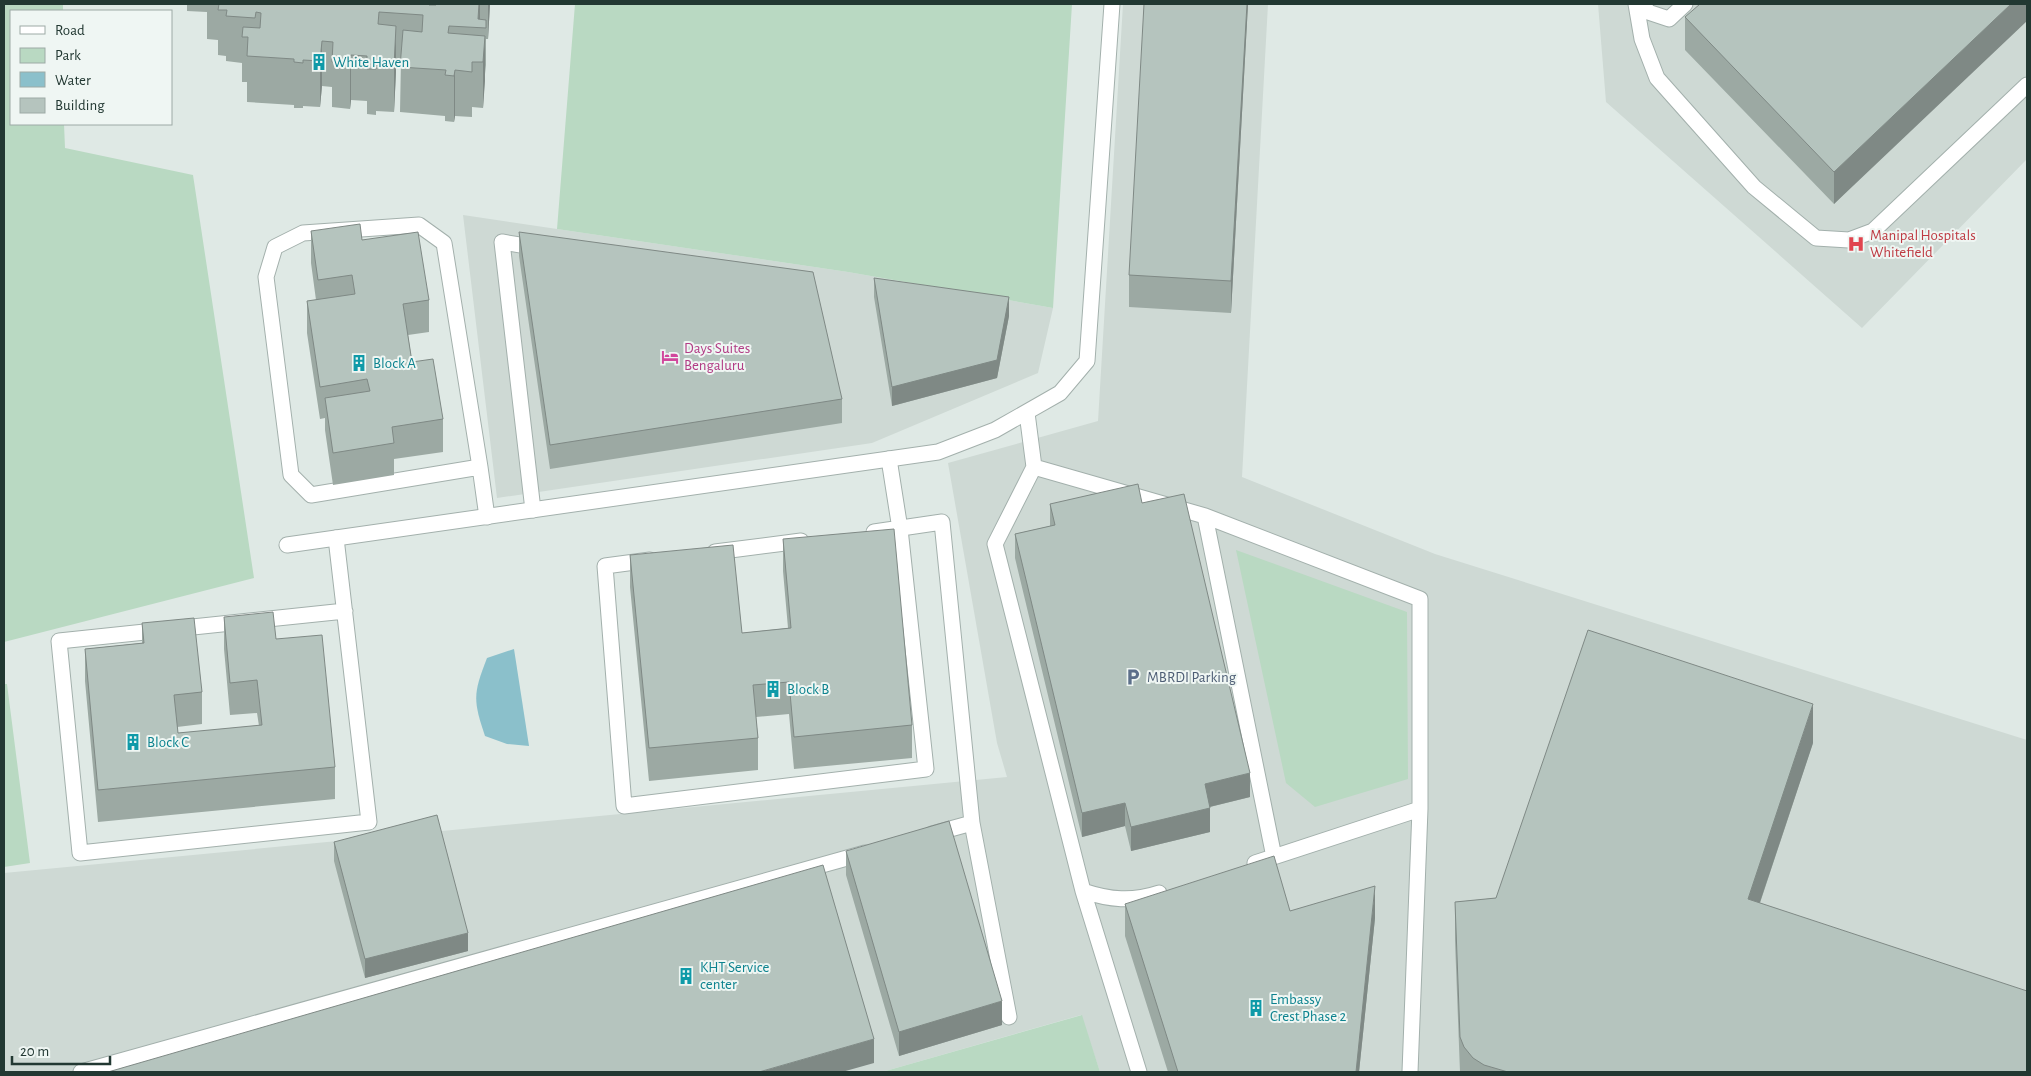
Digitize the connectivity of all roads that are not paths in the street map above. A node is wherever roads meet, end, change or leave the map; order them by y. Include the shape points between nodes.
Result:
1 (1112, 4) edge
2 (1636, 4) edge
3 (1643, 4) edge
4 (1685, 4) edge
5 (2027, 85) edge
6 (550, 250) edge
7 (1027, 413) junction
8 (889, 459) junction
9 (480, 467) junction
10 (1034, 467) junction
11 (534, 510) junction
12 (1205, 516) junction
13 (487, 517) junction
14 (900, 529) junction
15 (860, 534) edge
16 (336, 538) junction
17 (811, 540) edge
18 (287, 545) dead end
19 (703, 554) edge
20 (664, 558) edge
21 (345, 611) junction
22 (1420, 809) junction
23 (972, 823) junction
24 (914, 839) edge
25 (876, 850) edge
26 (1274, 857) junction
27 (1237, 868) edge
28 (1172, 889) edge
29 (1083, 891) junction
30 (1010, 1017) dead end
31 (81, 1072) edge
32 (1139, 1072) edge
33 (1410, 1072) edge

1 - 7 street via 1087,361 1060,393
2 - 5 street via 1642,39 1657,78 1754,187 1816,238 1849,240 1873,231
3 - 4 street via 1648,12 1668,19
6 - 11 street via 502,242
7 - 8 street via 938,452
7 - 10 street
8 - 11 street
8 - 14 street
9 - 9 street via 444,243 419,225 302,233 275,247 266,277 291,475 311,496
9 - 13 street
10 - 12 street
10 - 29 street via 995,544
11 - 13 street
12 - 22 street via 1420,599
12 - 26 street
13 - 16 street
14 - 15 street
14 - 20 street via 926,769 624,806 605,566
14 - 23 street via 942,522
16 - 18 street
16 - 21 street
17 - 19 street
21 - 21 street via 370,822 80,853 59,641
22 - 26 street
22 - 33 street
23 - 24 street
23 - 30 street
25 - 31 street
26 - 27 street
28 - 29 street via 1128,900 1114,900
29 - 32 street

